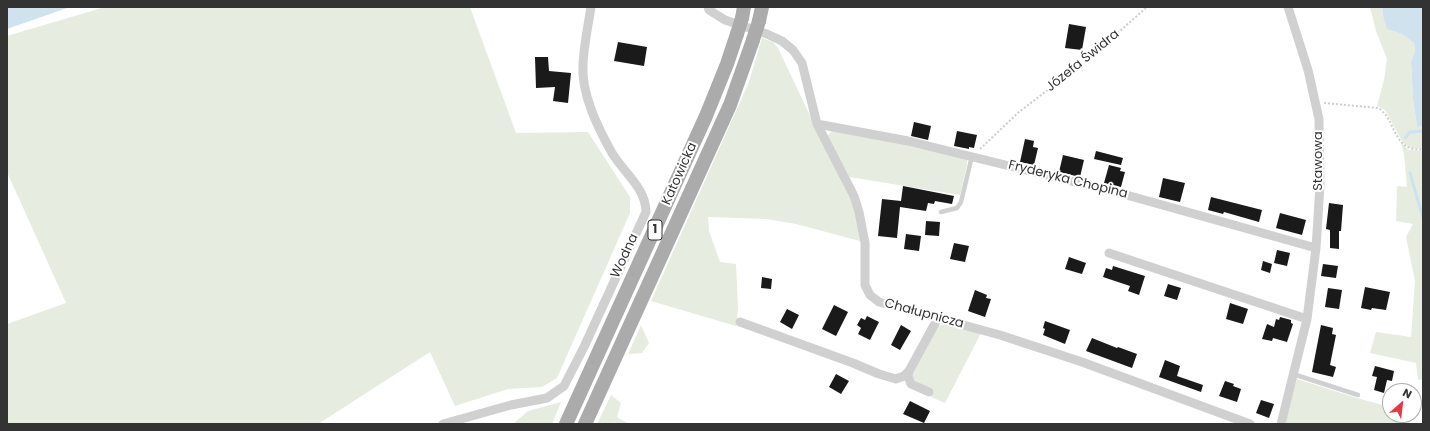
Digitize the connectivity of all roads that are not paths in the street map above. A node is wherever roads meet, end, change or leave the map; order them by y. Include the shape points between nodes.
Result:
1 (591, 7) edge
2 (708, 7) edge
3 (1288, 7) edge
4 (743, 12) edge
5 (760, 14) edge
6 (818, 124) junction
7 (972, 156) junction
8 (941, 212) dead end
9 (1316, 248) junction
10 (1110, 253) dead end
11 (938, 318) junction
12 (1307, 318) junction
13 (740, 322) dead end
14 (909, 371) junction
15 (1293, 374) junction
16 (896, 378) junction
17 (911, 384) junction
18 (929, 392) dead end
19 (1358, 395) dead end
20 (443, 424) edge
21 (566, 424) edge
22 (586, 424) edge
23 (1250, 424) edge
24 (1281, 424) edge

1 - 20 street, Wodna via 583,64 592,113 613,154 642,192 646,212 564,386 547,398
2 - 6 street, Chałupnicza via 724,20 767,34 793,50 802,63
3 - 9 street, Stawowa via 1308,70 1319,119 1320,185
4 - 21 main road, Katowicka / 1, bridge via 727,64 706,116
5 - 22 main road, Katowicka / 1, bridge via 754,40 730,105
6 - 7 street, Fryderyka Chopina via 908,140
6 - 11 street, Chałupnicza via 854,196 859,212 865,243 865,284 870,295 879,302
7 - 8 lane via 961,202 957,208
7 - 9 street, Fryderyka Chopina via 1123,194
9 - 12 street, Stawowa
10 - 12 street
11 - 14 street
11 - 23 street, Chałupnicza via 1082,362
12 - 15 street, Stawowa
13 - 16 street
14 - 16 street via 904,376
14 - 17 street
15 - 19 lane
15 - 24 street, Stawowa
16 - 17 street
17 - 18 street

